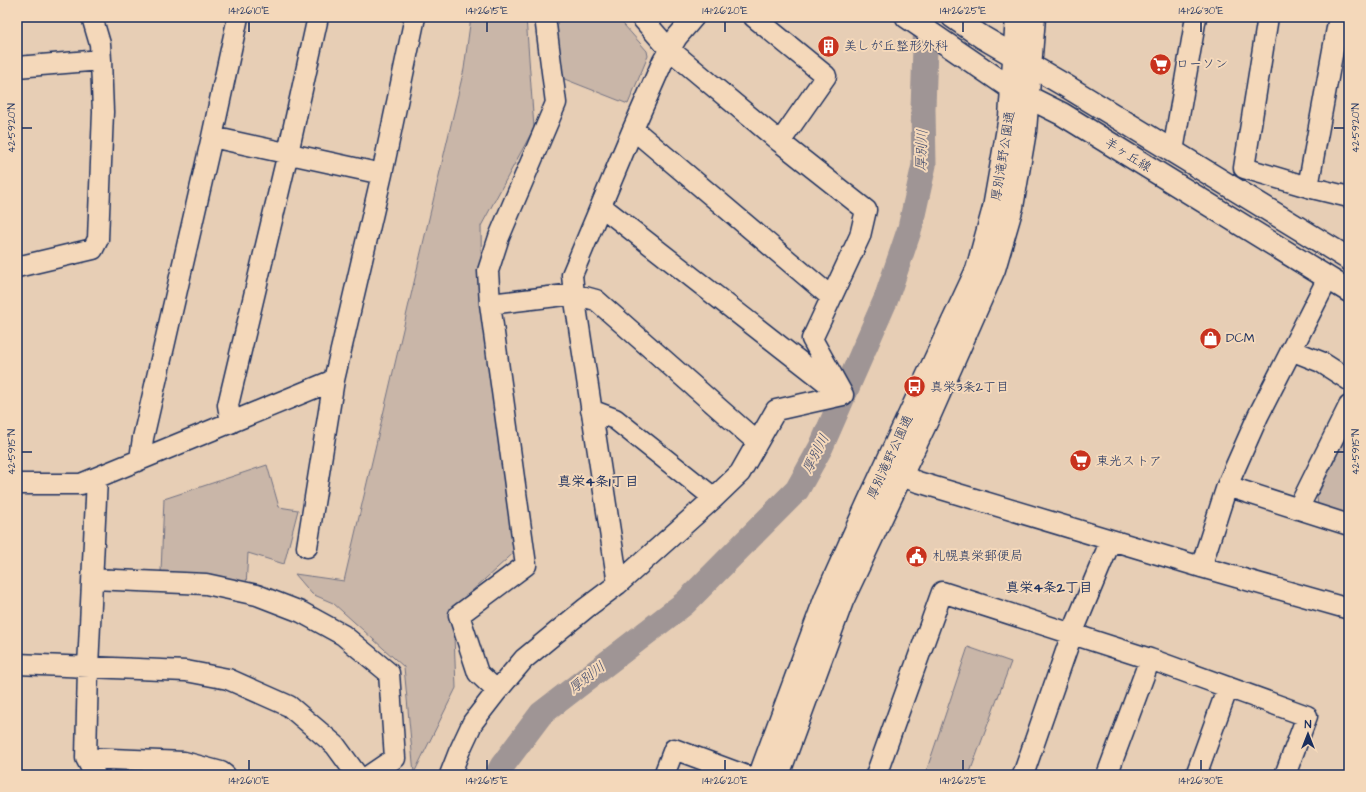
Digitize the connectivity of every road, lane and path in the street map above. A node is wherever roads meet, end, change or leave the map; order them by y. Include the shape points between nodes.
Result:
1 (92, 17) edge
2 (238, 17) edge
3 (318, 17) edge
4 (415, 17) edge
5 (545, 17) edge
6 (641, 17) edge
7 (694, 17) edge
8 (754, 17) edge
9 (908, 17) edge
10 (952, 17) edge
11 (1017, 17) edge
12 (1034, 17) edge
13 (1196, 17) edge
14 (1268, 17) edge
15 (1339, 17) edge
16 (1344, 17) edge
17 (1349, 21) edge
18 (669, 49) junction
19 (102, 60) junction
20 (1022, 61) junction
21 (17, 67) edge
22 (1020, 93) junction
23 (633, 128) junction
24 (212, 137) junction
25 (780, 142) junction
26 (1173, 151) junction
27 (288, 153) junction
28 (382, 174) junction
29 (1308, 187) junction
30 (1349, 197) edge
31 (601, 206) junction
32 (17, 251) edge
33 (1349, 259) edge
34 (17, 268) edge
35 (17, 272) edge
36 (1328, 278) junction
37 (1349, 291) edge
38 (574, 294) junction
39 (831, 297) junction
40 (490, 304) junction
41 (1291, 350) junction
42 (334, 380) junction
43 (1349, 380) edge
44 (843, 395) junction
45 (1349, 406) edge
46 (591, 410) junction
47 (231, 423) junction
48 (757, 442) junction
49 (140, 459) junction
50 (893, 473) junction
51 (97, 478) junction
52 (17, 484) edge
53 (1227, 486) junction
54 (714, 498) junction
55 (1298, 509) junction
56 (1349, 525) edge
57 (1111, 540) junction
58 (307, 547) dead end
59 (1201, 567) junction
60 (93, 579) junction
61 (618, 584) junction
62 (1349, 609) edge
63 (1072, 634) junction
64 (1150, 658) junction
65 (17, 664) edge
66 (88, 667) junction
67 (1228, 687) junction
68 (496, 691) junction
69 (90, 766) edge
70 (225, 775) edge
71 (357, 775) edge
72 (370, 775) edge
73 (450, 775) edge
74 (664, 775) edge
75 (744, 775) edge
76 (760, 775) edge
77 (778, 775) edge
78 (876, 775) edge
79 (1023, 775) edge
80 (1107, 775) edge
81 (1196, 775) edge
82 (1285, 775) edge

1 - 19 street
2 - 24 street
3 - 27 street
4 - 28 street
5 - 40 street via 556,103 499,237 488,271
6 - 18 street
7 - 18 street
8 - 25 street via 826,76
9 - 22 main road, 羊ヶ丘線
10 - 20 main road, 羊ヶ丘線
11 - 20 main road, 厚別滝野公園通
12 - 20 main road, 厚別滝野公園通
13 - 26 street
14 - 29 street via 1244,168
15 - 29 street
16 - 17 street
18 - 23 street
18 - 25 street
19 - 21 street
19 - 34 street via 103,112 98,238 92,249
20 - 22 main road, 厚別滝野公園通
20 - 26 main road, 羊ヶ丘線
22 - 36 main road, 羊ヶ丘線 via 1062,114
22 - 50 main road, 厚別滝野公園通 via 1025,131 1012,207 994,269
23 - 31 street
23 - 39 street
24 - 27 street
24 - 49 street
25 - 39 street via 866,210 860,236
26 - 33 main road, 羊ヶ丘線
27 - 28 street
27 - 47 street via 228,405
28 - 42 street
29 - 30 street
31 - 38 street via 572,275
31 - 44 street
32 - 34 street
34 - 35 street
36 - 37 main road, 羊ヶ丘線
36 - 41 street
38 - 40 street
38 - 46 street
38 - 48 street via 596,300
39 - 44 street via 812,339
40 - 68 street via 526,565 459,615 478,673
41 - 43 street via 1321,362
41 - 53 street
42 - 47 street
42 - 58 street
44 - 48 street via 776,410
45 - 55 street
46 - 54 street via 615,418
46 - 61 street
47 - 49 street
48 - 54 street via 740,473
49 - 51 street
50 - 57 street
50 - 76 main road, 厚別滝野公園通 via 826,597
50 - 77 main road, 厚別滝野公園通 via 842,601
51 - 52 street via 80,484
51 - 60 street
53 - 55 street
53 - 59 street
54 - 61 street
55 - 56 street
57 - 59 street
57 - 63 street
59 - 62 street
60 - 66 street
60 - 72 street via 213,585 257,595 301,612 343,635 389,673 395,758
61 - 68 street via 524,659
63 - 64 street
63 - 78 street via 942,592
63 - 79 street
64 - 67 street
64 - 80 street
65 - 66 street
66 - 69 street
66 - 71 street via 186,671 228,679 289,706 335,745
67 - 81 street
67 - 82 street via 1307,716
68 - 73 street via 473,722
69 - 70 street via 184,762
74 - 75 street via 674,749

